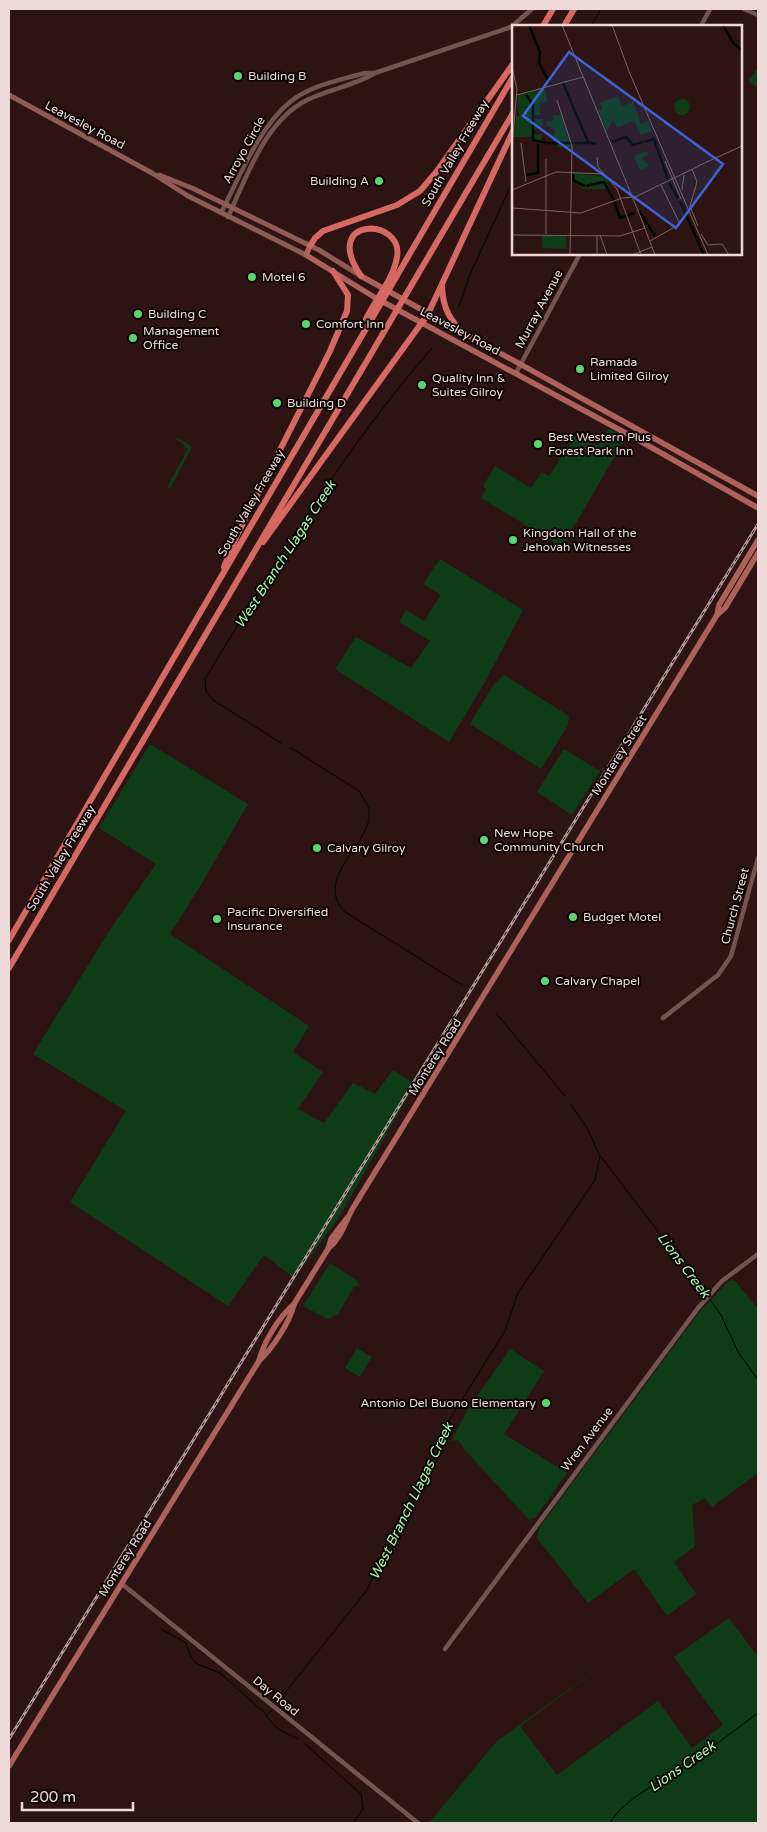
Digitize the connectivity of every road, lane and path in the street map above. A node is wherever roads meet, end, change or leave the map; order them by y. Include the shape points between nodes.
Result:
1 (532, 9) edge
2 (554, 9) edge
3 (576, 9) edge
4 (710, 9) edge
5 (744, 9) edge
6 (758, 15) edge
7 (513, 25) edge
8 (544, 25) edge
9 (567, 25) edge
10 (702, 25) edge
11 (512, 26) edge
12 (512, 65) edge
13 (375, 73) junction
14 (512, 79) edge
15 (9, 95) edge
16 (512, 115) edge
17 (512, 133) edge
18 (152, 173) junction
19 (225, 205) junction
20 (232, 208) junction
21 (221, 213) junction
22 (228, 217) junction
23 (310, 246) junction
24 (306, 255) junction
25 (579, 255) edge
26 (333, 271) junction
27 (361, 276) junction
28 (390, 280) junction
29 (442, 286) junction
30 (428, 314) junction
31 (423, 323) junction
32 (465, 335) junction
33 (520, 366) junction
34 (516, 373) junction
35 (758, 496) edge
36 (758, 508) edge
37 (758, 540) edge
38 (255, 550) junction
39 (758, 553) edge
40 (214, 590) junction
41 (717, 615) junction
42 (758, 858) edge
43 (757, 868) edge
44 (539, 906) joint
45 (9, 940) edge
46 (9, 968) edge
47 (663, 1018) dead end
48 (758, 1254) edge
49 (122, 1584) junction
50 (445, 1650) dead end
51 (9, 1766) edge
52 (418, 1823) edge

1 - 7 street, Arroyo Circle
2 - 8 highway
3 - 9 highway
4 - 10 street
5 - 6 street
11 - 13 street, Arroyo Circle
12 - 23 highway via 438,171 420,191 390,208 323,231
13 - 19 street, Arroyo Circle via 319,87 290,102 267,127
13 - 20 street, Arroyo Circle via 308,99 285,115 266,140
14 - 28 highway, South Valley Freeway
15 - 18 main road, Leavesley Road
16 - 38 highway, South Valley Freeway
17 - 29 highway
18 - 19 main road, Leavesley Road via 181,182
18 - 21 main road, Leavesley Road
19 - 20 main road, Leavesley Road
19 - 21 street, Arroyo Circle
20 - 22 street, Arroyo Circle
20 - 23 main road, Leavesley Road
21 - 22 main road, Leavesley Road
22 - 24 main road, Leavesley Road
23 - 24 main road
23 - 27 main road, Leavesley Road
24 - 26 main road, Leavesley Road
25 - 33 street, Murray Avenue
26 - 31 main road, Leavesley Road
26 - 40 highway via 348,295 347,311 237,535
27 - 28 highway via 352,263 348,247 356,234 370,228 384,232 397,246 397,260
27 - 30 main road, Leavesley Road
28 - 40 highway, South Valley Freeway
29 - 30 highway
29 - 32 highway via 445,310
30 - 31 highway
30 - 32 main road, Leavesley Road
31 - 34 main road, Leavesley Road
31 - 38 highway via 360,405 267,538
32 - 33 main road, Leavesley Road
33 - 34 street, Murray Avenue
33 - 35 main road, Leavesley Road
34 - 36 main road, Leavesley Road
37 - 41 main road, Monterey Street via 719,605
38 - 46 highway, South Valley Freeway
39 - 41 main road, Monterey Street via 725,608
40 - 45 highway, South Valley Freeway
41 - 44 main road, Monterey Street
42 - 43 street, Church Street
43 - 47 street, Church Street via 735,946 723,970
44 - 49 main road, Monterey Road via 331,1239 294,1304 287,1310
48 - 50 street, Wren Avenue via 728,1276 703,1302
49 - 51 main road, Monterey Road
49 - 52 street, Day Road

